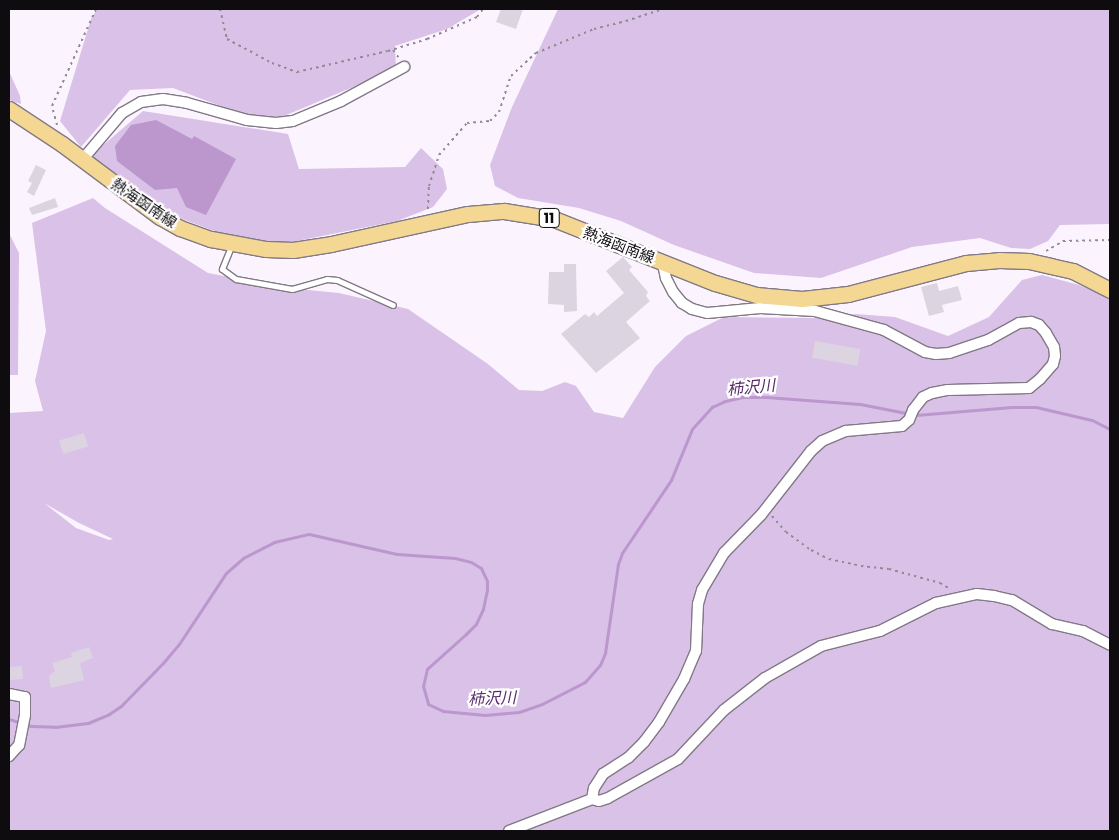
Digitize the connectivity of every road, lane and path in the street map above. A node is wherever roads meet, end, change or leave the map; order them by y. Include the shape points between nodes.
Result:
1 (96, 9) edge
2 (220, 9) edge
3 (483, 9) edge
4 (662, 9) edge
5 (404, 67) dead end
6 (9, 109) edge
7 (57, 125) dead end
8 (82, 160) junction
9 (428, 222) junction
10 (1110, 240) edge
11 (232, 243) junction
12 (1046, 251) dead end
13 (662, 261) junction
14 (1110, 290) edge
15 (393, 306) dead end
16 (766, 508) junction
17 (960, 596) junction
18 (1110, 645) edge
19 (9, 694) edge
20 (9, 756) edge
21 (592, 799) junction
22 (509, 831) edge

1 - 7 path via 52,106
2 - 3 path via 227,38 272,63 297,72 428,39 477,17
4 - 9 path via 594,29 536,53 511,76 499,112 490,122 467,123 439,155 429,186
5 - 8 street via 293,121 247,120 163,99 141,102 122,113
6 - 8 main road, 熱海函南線 / 11
8 - 11 main road, 熱海函南線 / 11 via 166,220 211,240
9 - 11 main road, 熱海函南線 / 11 via 293,250
9 - 13 main road, 熱海函南線 / 11 via 504,211 530,214 554,219
10 - 12 path via 1063,241
11 - 15 lane via 222,269 236,279 292,289 327,279 337,280
13 - 14 main road, 熱海函南線 / 11 via 715,283 756,295 802,298 848,294 966,263 999,260 1029,261 1072,271
13 - 16 street via 666,278 682,303 707,313 760,308 815,311 884,330 925,352 936,354 988,340 1019,323 1030,322 1039,325 1054,346 1053,364 1028,388 932,393 923,398 902,426 846,431 822,441
16 - 17 path via 786,532 811,550 861,566 889,569 940,583
16 - 21 street via 724,553 702,590 694,656 659,722 638,749 603,774 594,788
17 - 18 street via 977,594 1012,600 1043,620 1083,631
17 - 21 street via 936,603 880,631 821,646 804,655 765,678 724,710 678,760 608,798
19 - 20 street via 25,697 22,736
21 - 22 street

